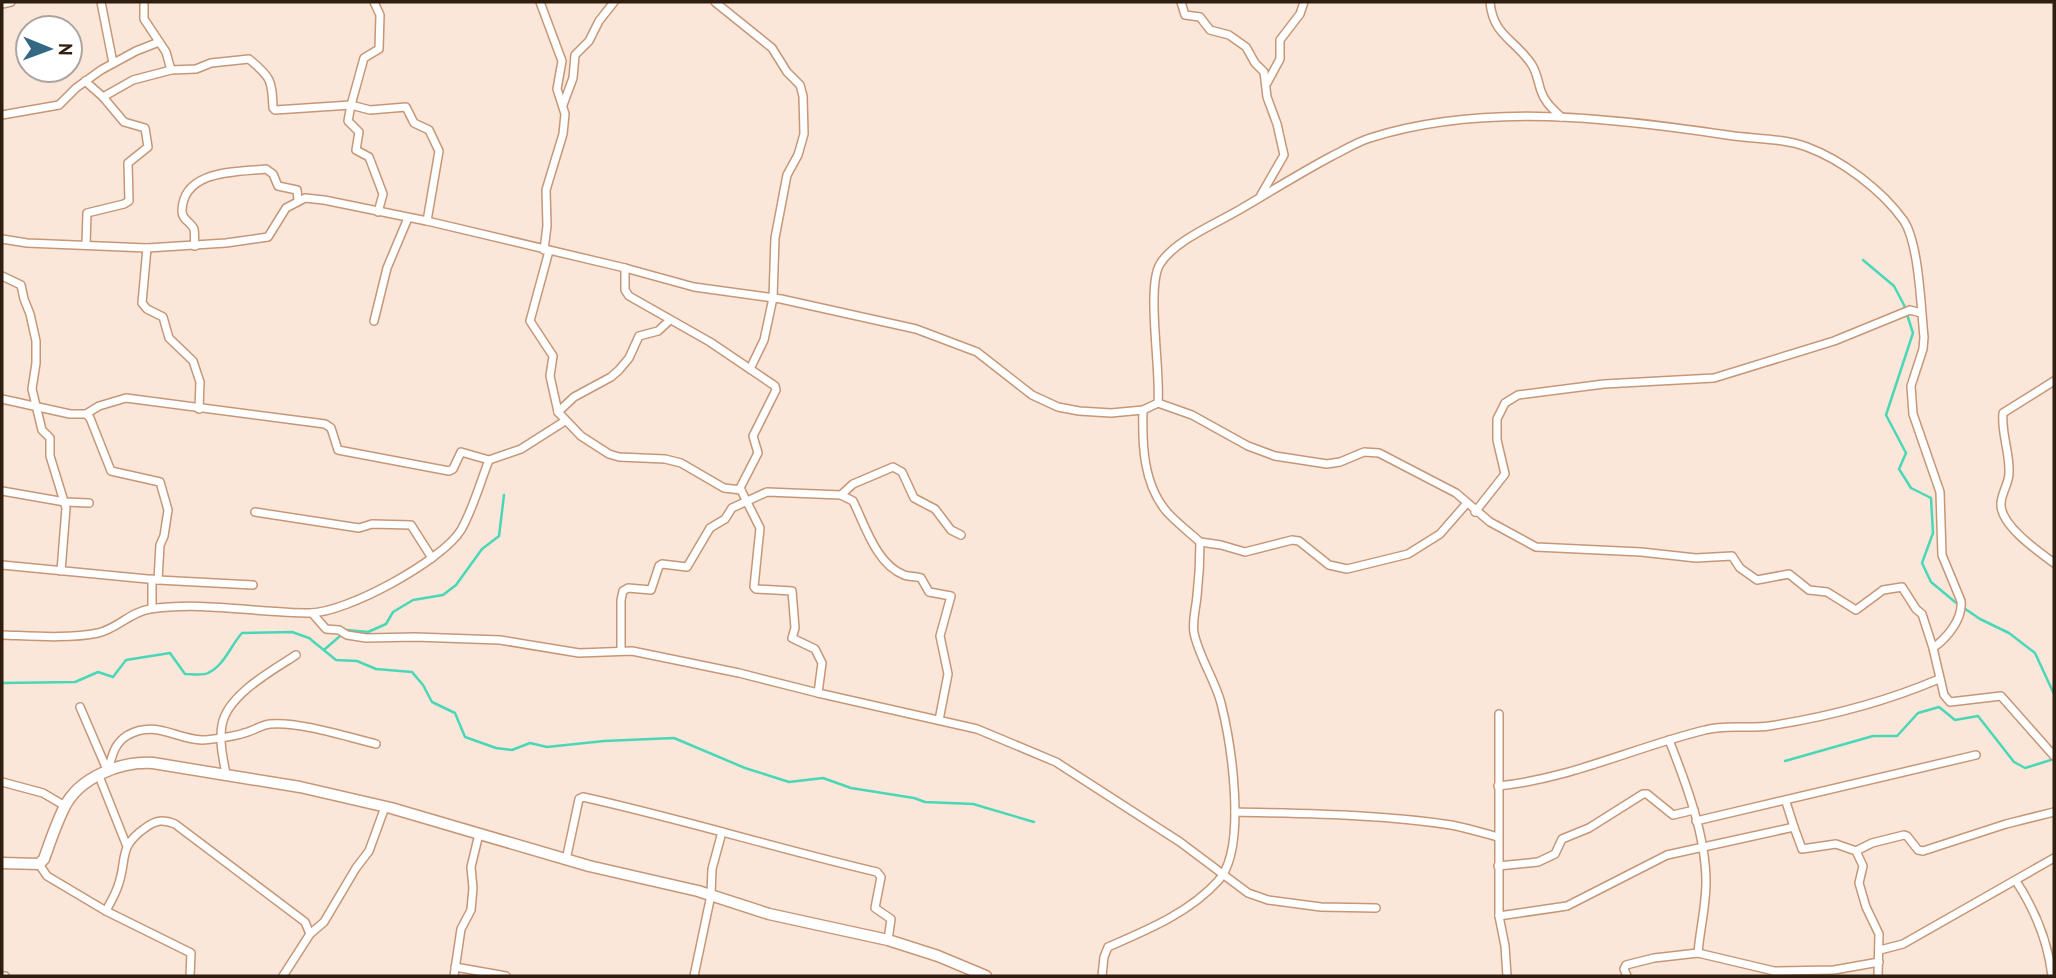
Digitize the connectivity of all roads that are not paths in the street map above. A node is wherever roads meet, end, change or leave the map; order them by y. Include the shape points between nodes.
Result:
1 (11, 2) edge
2 (102, 2) edge
3 (144, 2) edge
4 (373, 2) edge
5 (540, 2) edge
6 (614, 2) edge
7 (715, 2) edge
8 (1181, 2) edge
9 (1304, 2) edge
10 (1489, 2) edge
11 (2, 5) edge
12 (159, 42) junction
13 (113, 63) junction
14 (171, 71) junction
15 (85, 81) junction
16 (1266, 83) junction
17 (103, 97) junction
18 (351, 105) junction
19 (563, 106) junction
20 (2, 115) edge
21 (1562, 118) junction
22 (1258, 199) junction
23 (298, 200) junction
24 (378, 212) junction
25 (408, 218) junction
26 (427, 222) junction
27 (2, 239) edge
28 (86, 245) junction
29 (195, 246) junction
30 (147, 248) junction
31 (547, 251) junction
32 (625, 268) junction
33 (2, 275) edge
34 (774, 298) junction
35 (1921, 313) junction
36 (670, 320) junction
37 (374, 321) dead end
38 (750, 369) junction
39 (2054, 381) edge
40 (2, 400) edge
41 (1158, 403) junction
42 (36, 405) junction
43 (199, 409) junction
44 (1143, 410) junction
45 (558, 412) junction
46 (86, 414) junction
47 (565, 421) junction
48 (489, 460) junction
49 (741, 490) junction
50 (2, 491) edge
51 (841, 495) junction
52 (748, 501) junction
53 (65, 502) junction
54 (89, 503) dead end
55 (1467, 503) junction
56 (255, 512) dead end
57 (1475, 512) junction
58 (961, 535) dead end
59 (1200, 542) junction
60 (432, 558) junction
61 (2054, 564) edge
62 (2, 565) edge
63 (61, 571) junction
64 (155, 579) junction
65 (253, 585) dead end
66 (152, 608) junction
67 (312, 613) junction
68 (2, 635) edge
69 (1933, 648) junction
70 (621, 651) junction
71 (296, 655) dead end
72 (1940, 679) junction
73 (818, 694) junction
74 (80, 707) dead end
75 (1499, 714) dead end
76 (939, 720) junction
77 (221, 736) junction
78 (1670, 740) junction
79 (376, 744) dead end
80 (1976, 755) dead end
81 (2054, 756) edge
82 (103, 774) junction
83 (226, 774) junction
84 (2, 782) edge
85 (1498, 786) junction
86 (1786, 802) junction
87 (65, 806) junction
88 (385, 807) junction
89 (1693, 810) junction
90 (1235, 812) junction
91 (2054, 812) edge
92 (1696, 821) junction
93 (1794, 827) junction
94 (722, 832) junction
95 (479, 834) junction
96 (1498, 837) junction
97 (126, 844) junction
98 (1702, 847) junction
99 (1856, 851) junction
100 (2054, 858) edge
101 (566, 860) junction
102 (2, 863) edge
103 (39, 864) junction
104 (1498, 866) junction
105 (1223, 874) junction
106 (2016, 881) junction
107 (711, 895) junction
108 (1377, 908) dead end
109 (106, 911) junction
110 (1499, 916) junction
111 (310, 934) junction
112 (888, 940) junction
113 (1880, 950) junction
114 (1698, 953) junction
115 (1879, 962) junction
116 (455, 967) junction
117 (961, 972) edge
118 (190, 976) edge
119 (283, 976) edge
120 (454, 976) edge
121 (506, 976) edge
122 (694, 976) edge
123 (986, 976) edge
124 (1102, 976) edge
125 (1507, 976) edge
126 (1628, 976) edge
127 (1878, 976) edge
128 (2052, 976) edge

1 - 11 street
2 - 13 street
3 - 12 street via 144,19
4 - 18 street via 380,15 380,49 364,58
5 - 19 street via 562,61 557,89
6 - 19 street via 575,55
7 - 34 street via 772,48 803,96 804,134 787,175 775,238
8 - 16 street via 1185,15 1200,17 1210,30 1229,35 1248,49
9 - 16 street via 1280,40 1280,59
10 - 21 street via 1498,30 1530,61 1544,98
12 - 13 street
12 - 14 street
13 - 15 street
14 - 17 street via 133,80
14 - 18 street via 246,58 268,76 273,109
15 - 17 street
15 - 20 street via 59,104
16 - 22 street via 1284,155
17 - 28 street via 124,121 145,128 148,147 128,163 130,201 87,213
18 - 24 street via 348,121 359,134 356,150 369,157 383,192
18 - 26 street via 370,110 406,107 414,123 429,130 439,151
19 - 31 street via 563,134 545,195
21 - 22 street via 1440,123 1369,138
21 - 35 street via 1628,121 1796,144 1837,160 1864,180 1909,229
22 - 41 street via 1175,248 1157,269
23 - 24 street
23 - 29 street via 286,208 268,237
23 - 29 street via 295,189 280,187 266,169 200,180 188,190 182,210 194,230
24 - 25 street
25 - 26 street
25 - 37 street via 387,268
26 - 31 street
27 - 28 street
28 - 30 street
29 - 30 street
30 - 43 street via 142,303 163,317 169,338 193,361 200,382
31 - 32 street
31 - 45 street via 530,321 553,356 550,376
32 - 34 street via 703,289
32 - 36 street via 626,293
33 - 42 street via 21,285 30,314 36,345 32,389
34 - 38 street via 764,340
34 - 44 street via 916,329 971,349 1038,399 1058,407 1101,414
35 - 57 street via 1900,313 1834,341 1714,378 1604,384 1518,395 1505,403 1497,419 1505,474
35 - 69 street via 1923,349 1911,386 1913,414 1940,492 1942,555 1961,605 1946,638
36 - 38 street
36 - 45 street via 659,331 639,336 619,370
38 - 49 street via 776,390 753,436 758,453
39 - 61 street via 2003,413 2010,475 2001,505 2017,533
40 - 42 street
41 - 44 street
41 - 55 street via 1275,456 1327,464 1364,452 1380,453
42 - 46 street
42 - 53 street via 42,430 50,438 50,456
43 - 46 street via 126,398
43 - 48 street via 325,424 331,428 338,450 419,466 451,470 464,451
44 - 59 street via 1143,444 1153,488 1168,513
45 - 47 street
46 - 64 street via 111,471 160,482 167,510
47 - 48 street via 521,449
47 - 49 street via 609,454 681,463 724,488
48 - 60 street via 461,530
49 - 52 street
50 - 53 street
51 - 52 street via 770,492
51 - 58 street via 853,484 894,467 902,472 914,498 935,509 951,530
51 - 76 street via 853,501 878,552 893,567 921,578 929,592 951,596 940,636 948,674
52 - 70 street via 732,508 710,528 687,567 662,564 651,590 623,591
52 - 73 street via 760,531 754,587 792,591 792,638 815,649 822,663
53 - 54 street
53 - 63 street
55 - 57 street
55 - 59 street via 1440,534 1408,554 1347,569 1329,565 1299,541 1245,552
56 - 60 street via 359,528 411,525
57 - 69 street via 1536,547 1696,558 1732,556 1757,580 1789,574 1801,586 1827,592 1856,610 1883,590 1900,586 1922,614
59 - 90 street via 1194,631 1230,740
60 - 67 street via 344,606
62 - 63 street
63 - 64 street
64 - 65 street
64 - 66 street
66 - 67 street
66 - 68 street via 99,633
67 - 70 street via 326,629 366,638 508,641 579,653
69 - 72 street
70 - 73 street via 739,673
71 - 77 street via 249,687 229,708
72 - 78 street via 1902,695 1808,718 1760,727 1709,729
72 - 81 street via 1950,702 2001,696
73 - 76 street
74 - 82 street
75 - 85 street
76 - 105 street via 977,729 1056,762
77 - 79 street via 272,723
77 - 82 street via 207,740 167,730 133,733 118,742
77 - 83 street
78 - 85 street via 1537,782
78 - 89 street
80 - 86 street
82 - 83 street via 138,762
82 - 87 street via 72,795
82 - 97 street
83 - 88 street
84 - 87 street via 50,796
85 - 96 street
86 - 92 street
86 - 93 street
87 - 103 street
88 - 95 street
88 - 111 street via 369,851 324,922
89 - 92 street
89 - 104 street via 1675,815 1643,794 1562,839 1555,854 1538,862
90 - 96 street via 1452,825
90 - 105 street via 1233,841
91 - 99 street via 1928,850 1918,850 1904,835
92 - 98 street
93 - 98 street
93 - 99 street via 1802,849 1836,844
94 - 101 street via 580,797
94 - 107 street
94 - 112 street via 877,872 881,877 874,905 891,919
95 - 101 street
95 - 116 street via 471,867 471,910 461,929
96 - 104 street
97 - 109 street via 119,883
97 - 111 street via 152,823 176,824 300,917
98 - 110 street via 1667,855 1567,906
98 - 114 street via 1706,880
99 - 113 street via 1863,866 1859,883 1880,933
100 - 106 street
101 - 107 street
102 - 103 street
103 - 109 street via 47,876
104 - 110 street
105 - 108 street via 1248,893 1268,900
105 - 124 street via 1199,898 1162,923 1108,947
106 - 113 street via 1903,944
106 - 128 street via 2032,906
107 - 112 street via 769,914
107 - 122 street
109 - 118 street via 191,953
110 - 125 street
111 - 119 street
112 - 117 street
113 - 115 street
114 - 115 street via 1793,972
114 - 126 street via 1626,965
115 - 127 street
116 - 120 street
116 - 121 street
117 - 123 street

